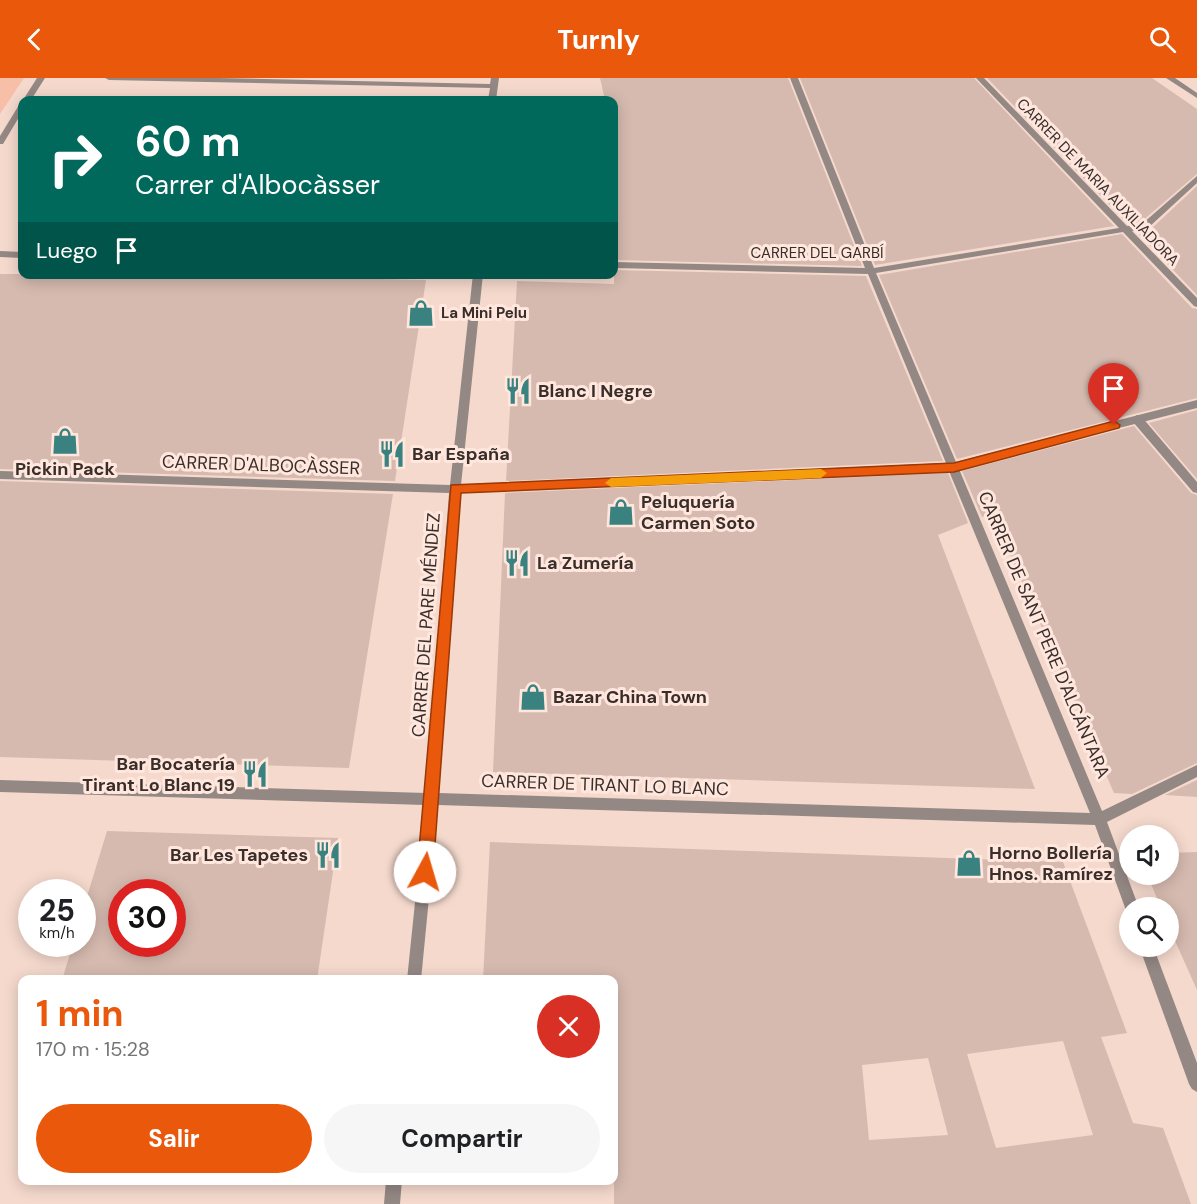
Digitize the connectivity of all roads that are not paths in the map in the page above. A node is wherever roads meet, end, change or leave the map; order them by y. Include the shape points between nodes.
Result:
1 (41, 78) edge
2 (109, 78) edge
3 (795, 78) edge
4 (980, 78) edge
5 (1170, 78) edge
6 (494, 82) edge
7 (30, 96) edge
8 (1197, 96) edge
9 (18, 113) edge
10 (0, 142) edge
11 (1197, 179) edge
12 (1125, 231) junction
13 (0, 255) edge
14 (18, 255) edge
15 (618, 265) edge
16 (871, 271) junction
17 (477, 279) edge
18 (1197, 304) edge
19 (1197, 404) edge
20 (1137, 419) junction
21 (954, 467) junction
22 (0, 475) edge
23 (455, 489) junction
24 (1197, 489) edge
25 (1197, 771) edge
26 (0, 786) edge
27 (432, 797) junction
28 (1099, 819) junction
29 (1128, 897) edge
30 (1150, 957) edge
31 (414, 975) edge
32 (1197, 1084) edge
33 (394, 1185) edge
34 (392, 1204) edge

1 - 7 street
2 - 6 street
3 - 16 street, CARRER DE SANT PERE D'ALCÁNTARA
4 - 12 street, CARRER DE MARIA AUXILIADORA
5 - 8 street
9 - 10 street
11 - 12 street, CARRER DEL GARBÍ via 1145,226
12 - 16 street, CARRER DEL GARBÍ
12 - 18 street, CARRER DE MARIA AUXILIADORA
13 - 14 street
15 - 16 street, CARRER DEL GARBÍ
16 - 21 street, CARRER DE SANT PERE D'ALCÁNTARA
17 - 23 street, CARRER DEL PARE MÉNDEZ
19 - 20 street, CARRER D'ALBOCÀSSER
20 - 21 street, CARRER D'ALBOCÀSSER
20 - 24 street
21 - 23 street, CARRER D'ALBOCÀSSER
21 - 28 street, CARRER DE SANT PERE D'ALCÁNTARA
22 - 23 street, CARRER D'ALBOCÀSSER
23 - 27 street, CARRER DEL PARE MÉNDEZ
25 - 28 street, CARRER DE TIRANT LO BLANC
26 - 27 street, CARRER DE TIRANT LO BLANC
27 - 28 street, CARRER DE TIRANT LO BLANC
27 - 31 street, CARRER DEL PARE MÉNDEZ
28 - 29 street, CARRER DE SANT PERE D'ALCÁNTARA
30 - 32 street
33 - 34 street

